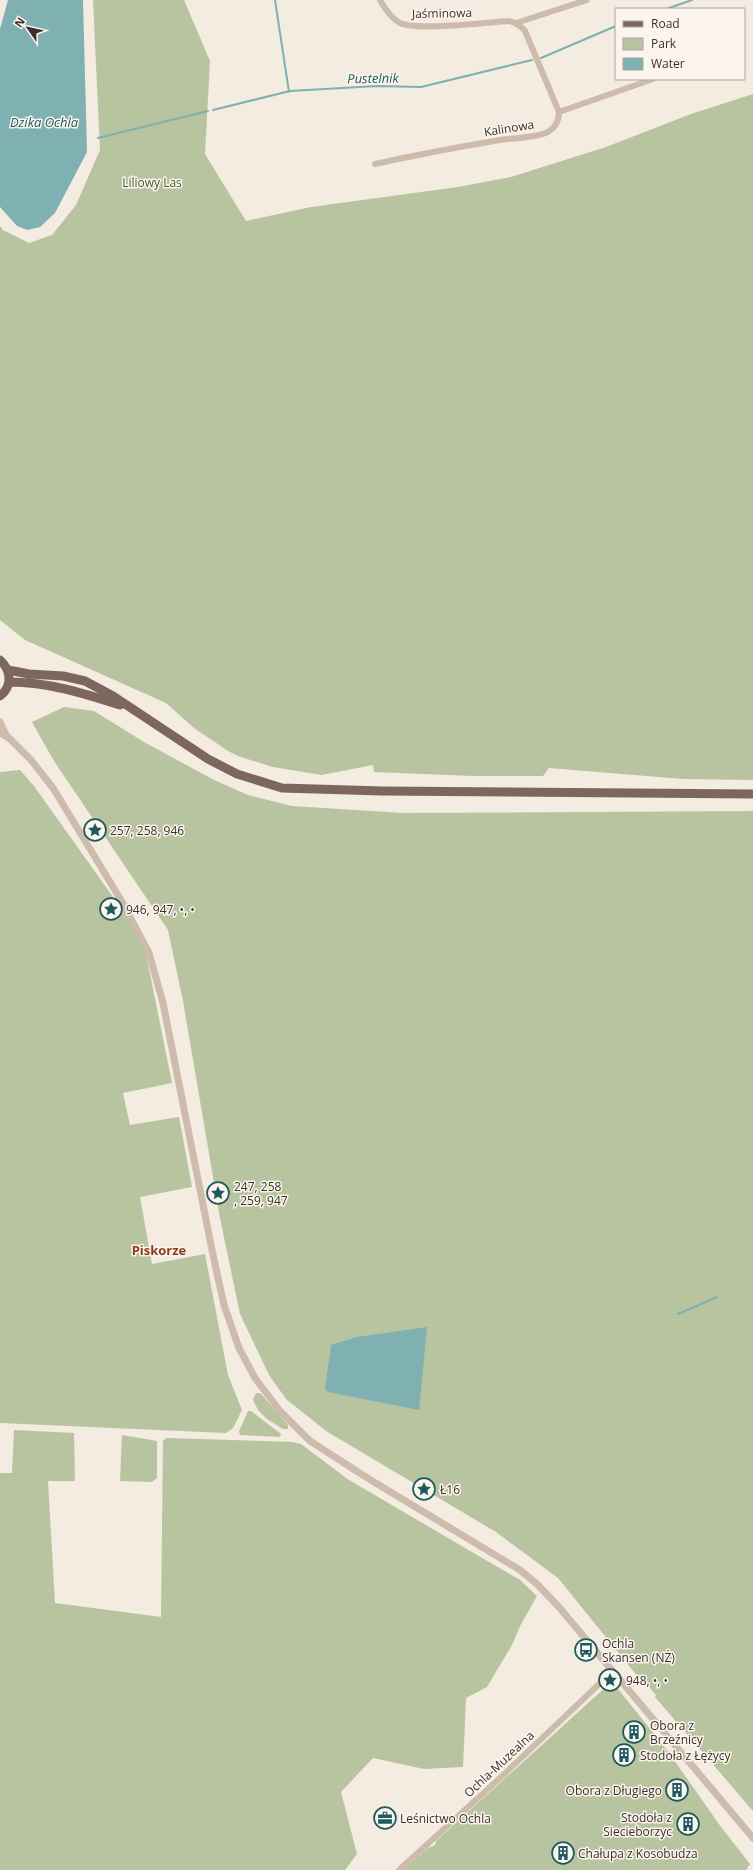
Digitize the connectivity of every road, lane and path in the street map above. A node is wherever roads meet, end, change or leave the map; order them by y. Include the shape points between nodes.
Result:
1 (380, 0) edge
2 (587, 0) edge
3 (516, 23) junction
4 (650, 80) edge
5 (559, 112) junction
6 (375, 164) dead end
7 (0, 660) edge
8 (8, 670) junction
9 (9, 682) junction
10 (0, 696) edge
11 (129, 708) junction
12 (0, 722) edge
13 (0, 733) edge
14 (8, 737) junction
15 (753, 794) edge
16 (613, 1671) junction
17 (753, 1838) edge
18 (399, 1870) edge

1 - 3 street, Jaśminowa via 392,17 405,25 442,26 508,21
2 - 3 street, Jaśminowa
3 - 5 street via 525,32
4 - 5 street
5 - 6 street, Kalinowa via 555,126 541,134
7 - 8 main road
8 - 9 main road
8 - 11 main road via 80,680 99,688
9 - 10 main road
9 - 11 main road via 66,688
11 - 15 main road via 214,762 237,774 282,788
12 - 14 street
13 - 14 street
14 - 16 street via 31,760 53,788 121,900 149,953 164,1003 224,1306 239,1348 255,1378 280,1411 310,1441 528,1577 558,1606
16 - 17 street
16 - 18 street, Ochla-Muzealna

